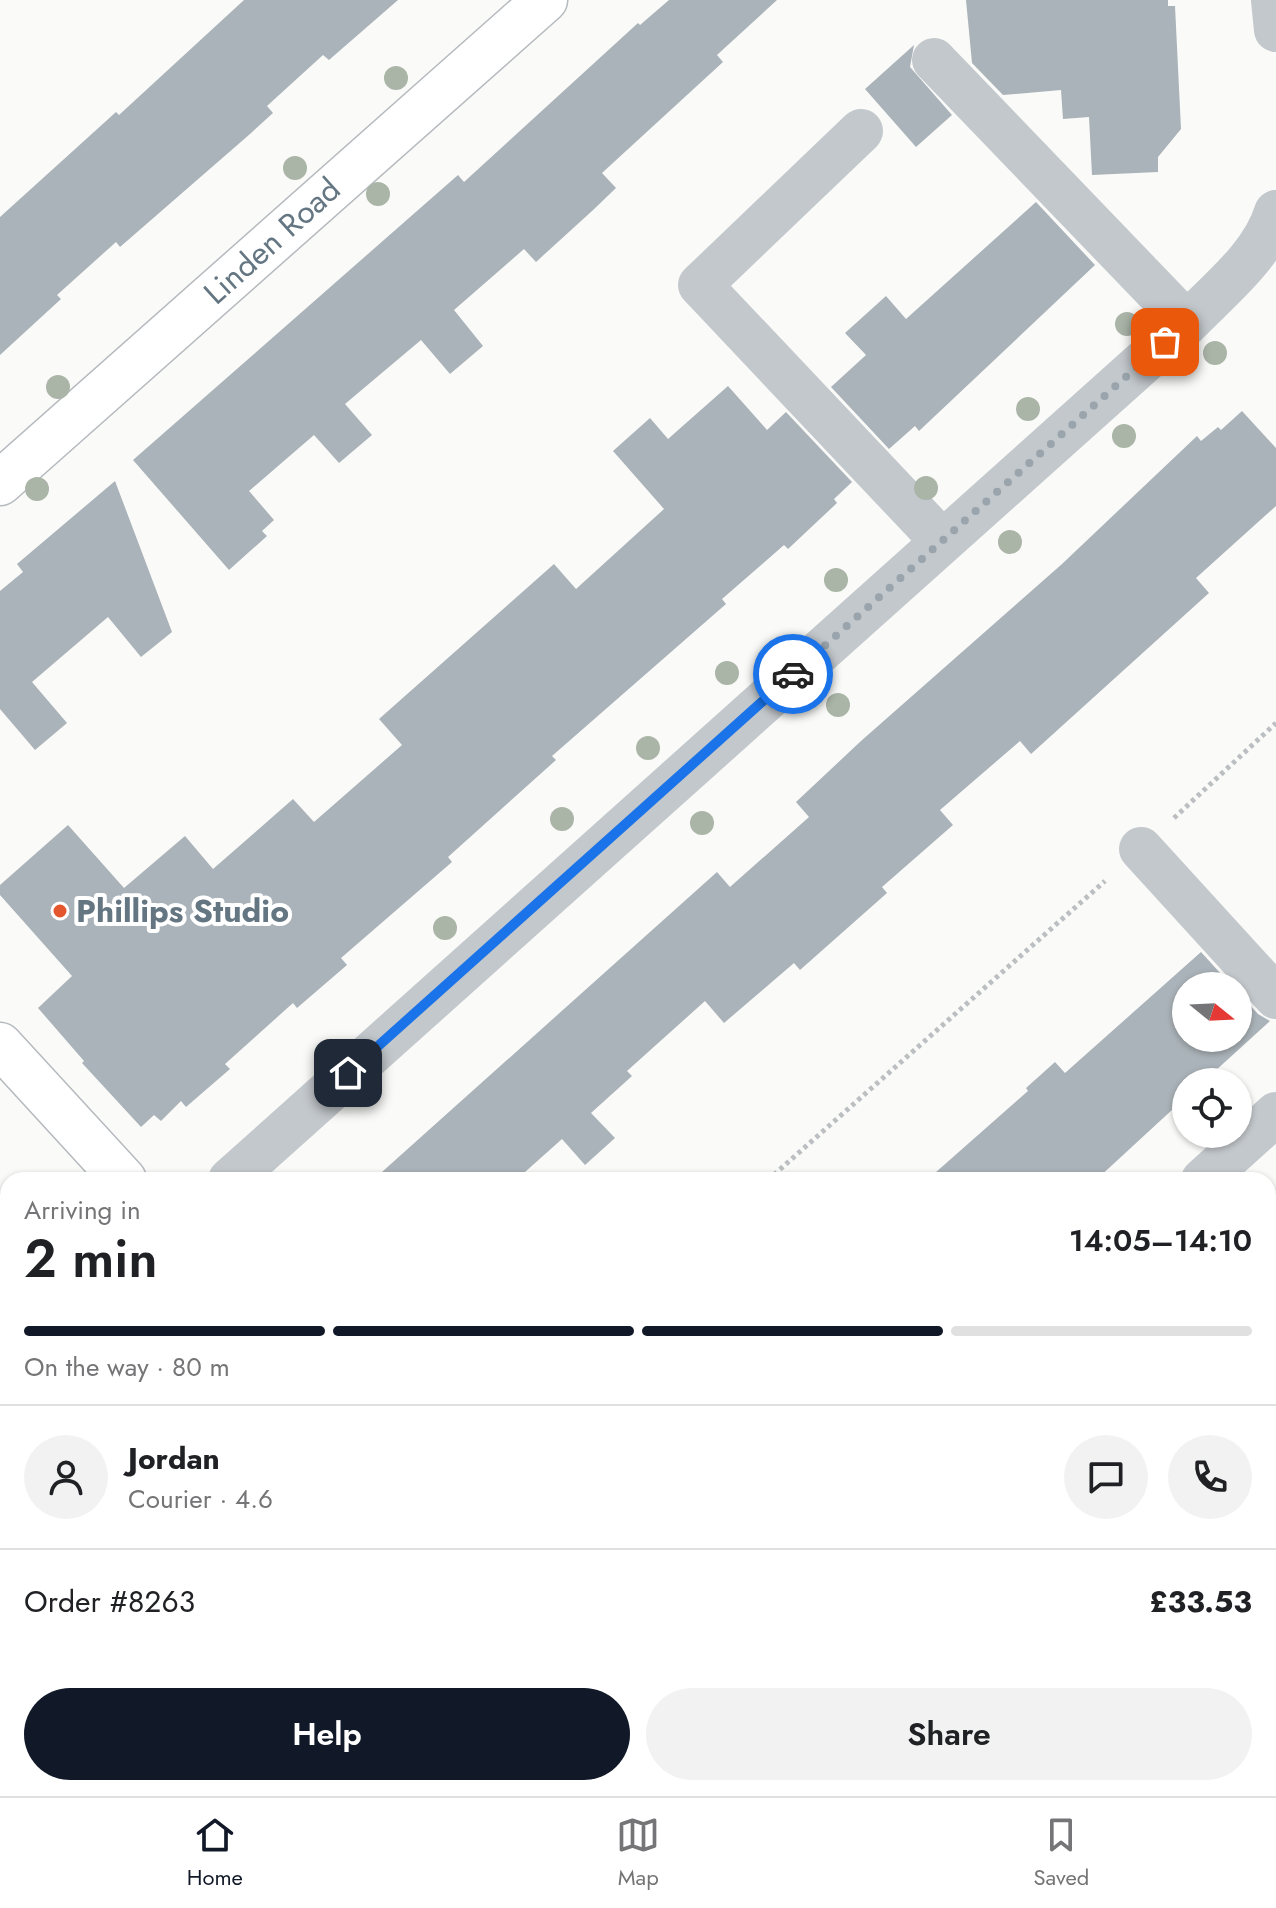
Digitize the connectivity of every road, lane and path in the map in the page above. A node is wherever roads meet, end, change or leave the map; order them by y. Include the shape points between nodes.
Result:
1 (545, 0) edge
2 (1273, 0) edge
3 (1276, 30) edge
4 (934, 60) dead end
5 (861, 131) dead end
6 (1275, 221) edge
7 (1187, 323) junction
8 (0, 483) edge
9 (941, 540) junction
10 (1276, 723) edge
11 (1141, 849) junction
12 (1276, 997) edge
13 (0, 1045) edge
14 (1276, 1114) edge
15 (117, 1172) edge
16 (239, 1172) edge
17 (777, 1172) edge
18 (1212, 1172) edge

1 - 8 main road, Linden Road
2 - 3 street
4 - 7 street
5 - 9 street via 700,285
6 - 7 street via 1248,260
7 - 9 street
9 - 16 street
10 - 11 path
11 - 12 street
11 - 17 path
13 - 15 main road
14 - 18 street

